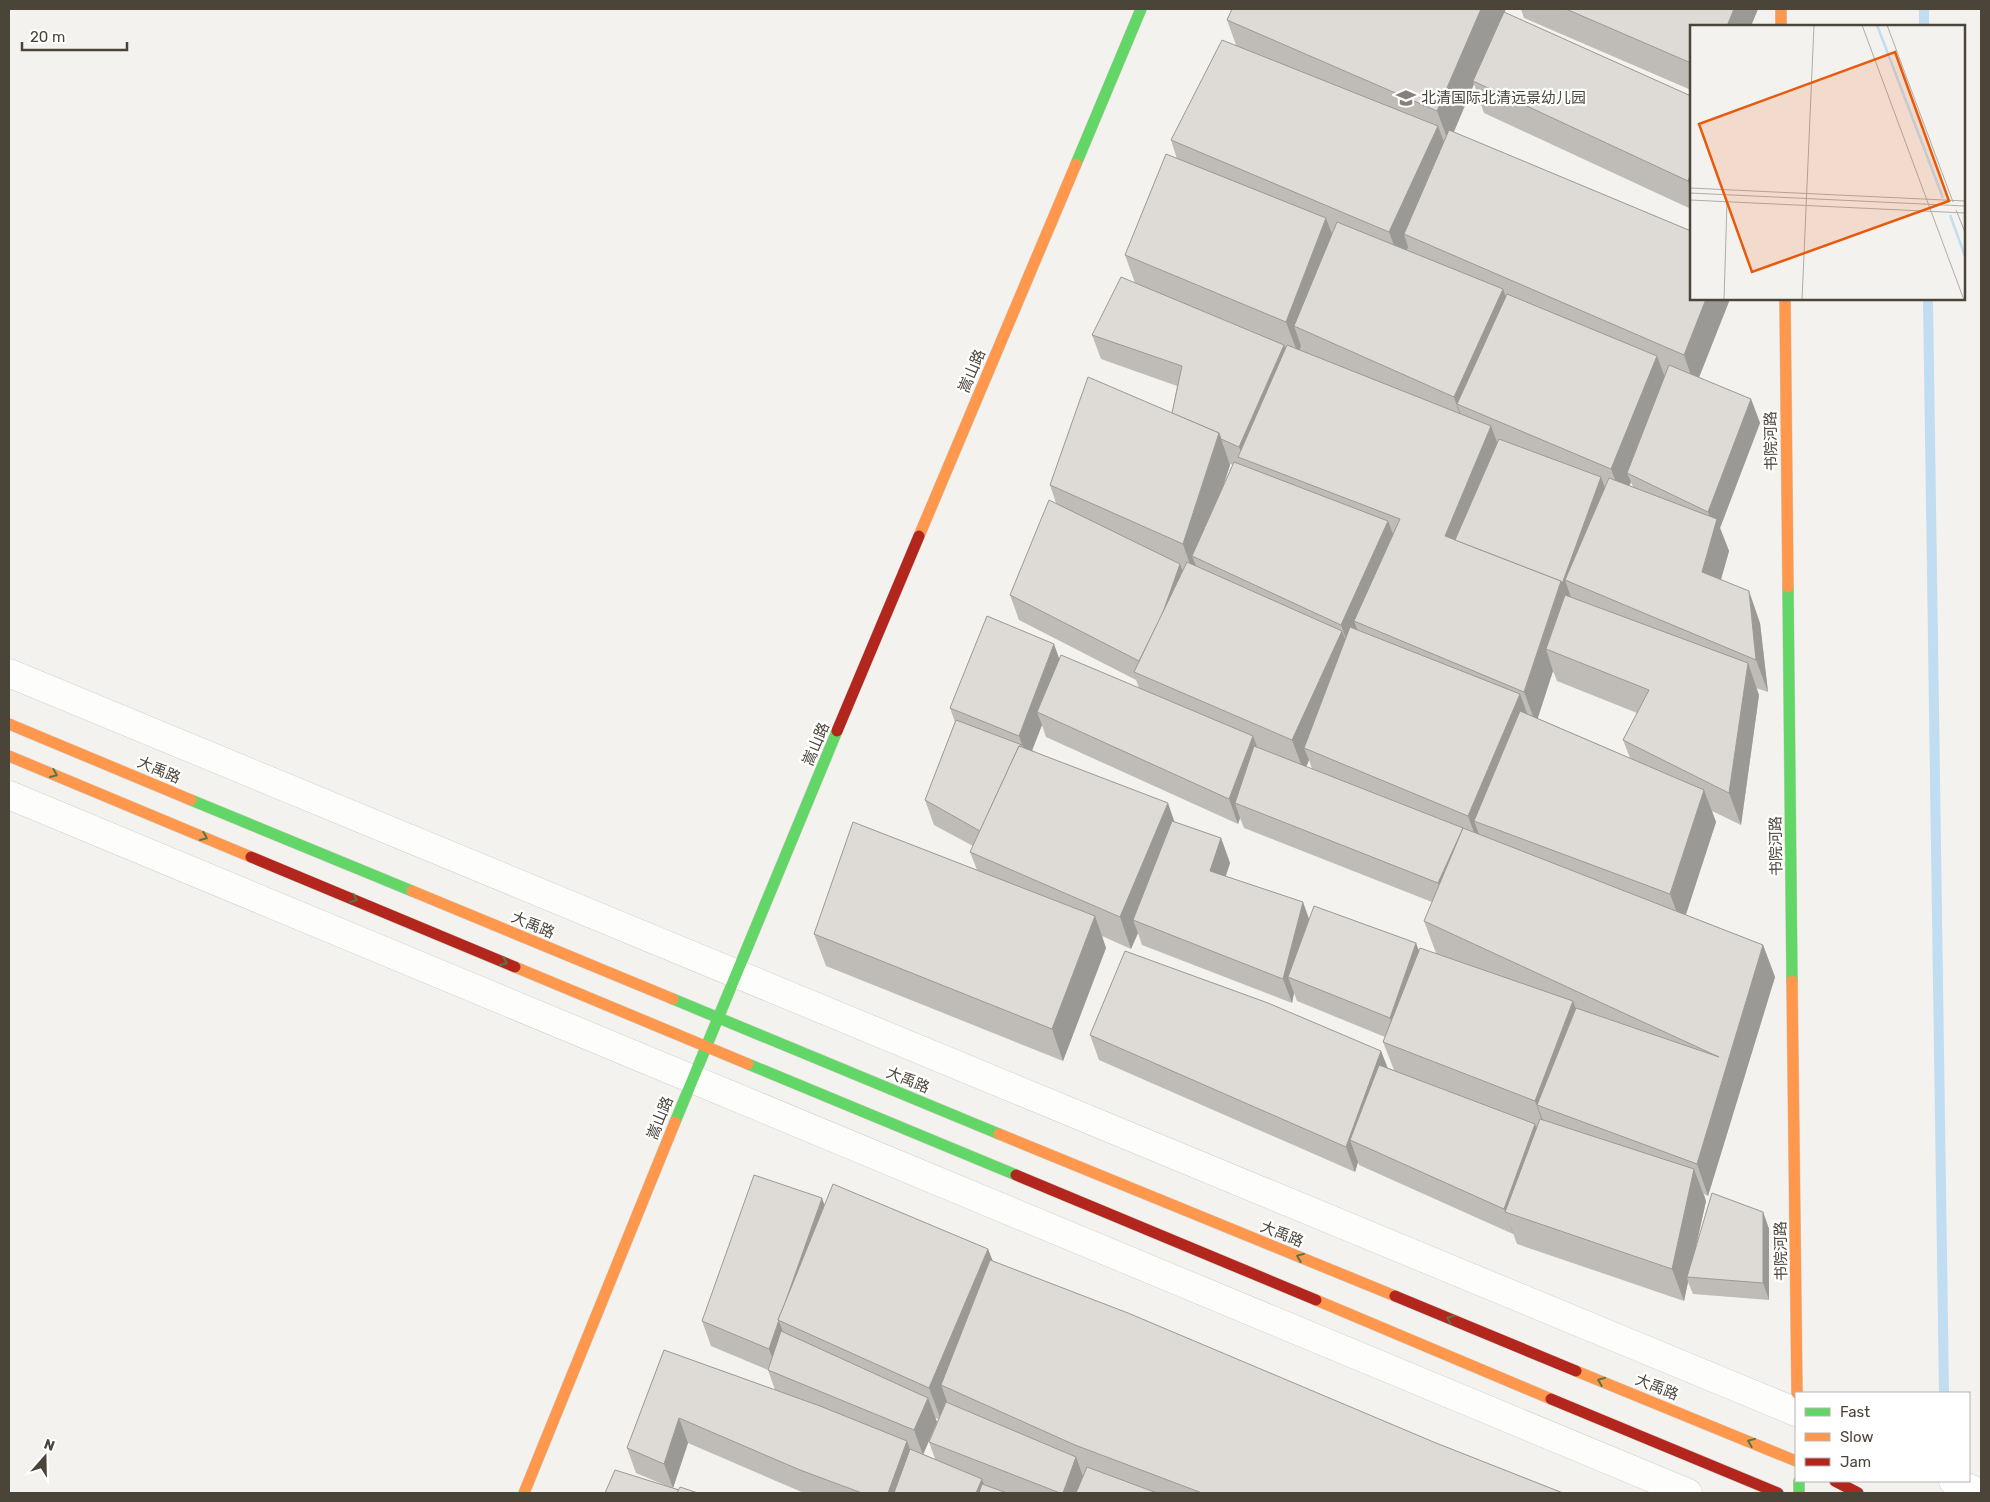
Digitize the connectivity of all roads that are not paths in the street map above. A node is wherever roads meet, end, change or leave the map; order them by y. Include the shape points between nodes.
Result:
1 (1140, 9) edge
2 (1781, 9) edge
3 (1781, 25) edge
4 (1785, 300) edge
5 (9, 673) edge
6 (9, 724) edge
7 (9, 756) edge
8 (9, 795) edge
9 (736, 975) junction
10 (718, 1018) junction
11 (706, 1046) junction
12 (692, 1080) junction
13 (1798, 1392) edge
14 (1795, 1412) edge
15 (1795, 1461) edge
16 (1837, 1482) edge
17 (1955, 1482) edge
18 (524, 1493) edge
19 (1688, 1493) edge
20 (1778, 1493) edge
21 (1858, 1493) edge
22 (1981, 1493) edge

1 - 9 main road, 嵩山路
2 - 3 main road
4 - 13 main road, 书院河路
5 - 9 street
6 - 10 main road, 大禹路
7 -> 11 main road
8 - 12 street
9 - 10 main road, 嵩山路
9 - 14 street
10 - 11 main road, 嵩山路
15 -> 10 main road, 大禹路
11 - 12 main road, 嵩山路
11 - 20 main road
12 - 18 main road, 嵩山路
12 - 19 street
16 - 21 main road
17 - 22 street

